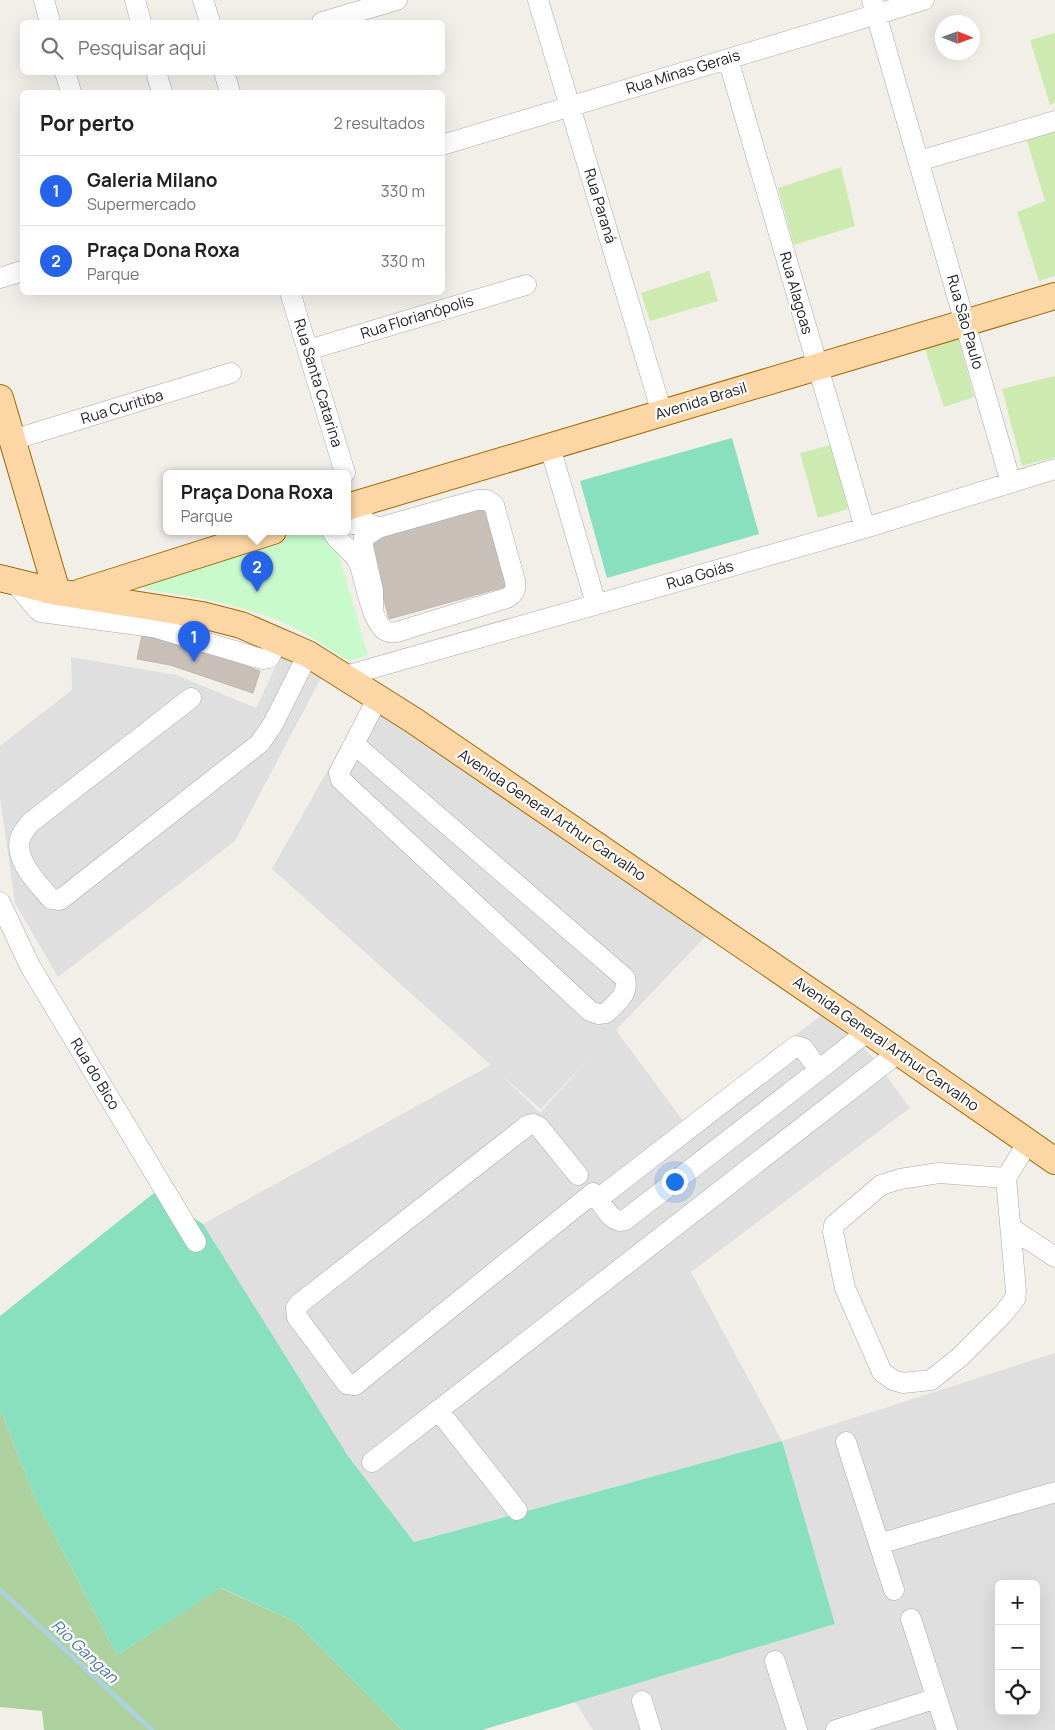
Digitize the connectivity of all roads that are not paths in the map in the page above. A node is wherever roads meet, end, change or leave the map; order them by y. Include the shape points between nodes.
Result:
1 (44, 0) edge
2 (134, 0) edge
3 (203, 0) edge
4 (397, 0) edge
5 (538, 0) edge
6 (924, 0) edge
7 (874, 7) edge
8 (49, 20) edge
9 (140, 20) edge
10 (209, 20) edge
11 (329, 20) edge
12 (728, 59) junction
13 (66, 75) edge
14 (157, 75) edge
15 (225, 75) edge
16 (70, 90) edge
17 (161, 90) edge
18 (229, 90) edge
19 (570, 106) junction
20 (1055, 121) edge
21 (445, 143) edge
22 (919, 161) junction
23 (20, 272) edge
24 (0, 278) edge
25 (526, 284) dead end
26 (291, 295) edge
27 (1055, 296) edge
28 (966, 322) junction
29 (308, 350) junction
30 (818, 367) junction
31 (231, 373) dead end
32 (0, 398) edge
33 (662, 413) junction
34 (12, 440) junction
35 (550, 446) junction
36 (1055, 469) edge
37 (344, 470) edge
38 (1011, 483) junction
39 (351, 503) edge
40 (351, 506) edge
41 (378, 528) junction
42 (865, 528) junction
43 (263, 535) edge
44 (335, 535) edge
45 (7, 580) edge
46 (126, 589) junction
47 (66, 593) junction
48 (596, 604) junction
49 (373, 607) junction
50 (278, 641) junction
51 (308, 654) junction
52 (344, 676) junction
53 (378, 697) junction
54 (191, 698) dead end
55 (354, 744) junction
56 (0, 902) edge
57 (868, 1031) junction
58 (899, 1052) junction
59 (819, 1070) junction
60 (1028, 1142) junction
61 (1055, 1161) edge
62 (578, 1176) dead end
63 (1006, 1178) junction
64 (593, 1193) dead end
65 (1010, 1228) junction
66 (196, 1242) dead end
67 (1055, 1256) edge
68 (438, 1410) junction
69 (846, 1442) dead end
70 (372, 1462) dead end
71 (1055, 1492) edge
72 (517, 1510) dead end
73 (879, 1544) junction
74 (894, 1590) dead end
75 (911, 1620) dead end
76 (775, 1661) dead end
77 (937, 1698) junction
78 (642, 1701) dead end
79 (651, 1730) edge
80 (797, 1730) edge
81 (836, 1730) edge
82 (947, 1730) edge

1 - 8 street
2 - 9 street
3 - 10 street
4 - 11 street
5 - 19 street, Rua Paraná
6 - 7 street, Rua Minas Gerais
7 - 12 street, Rua Minas Gerais
7 - 22 street, Rua São Paulo
12 - 19 street, Rua Minas Gerais
12 - 30 street, Rua Alagoas
13 - 16 street
14 - 17 street
15 - 18 street
19 - 21 street, Rua Minas Gerais
19 - 33 street, Rua Paraná
20 - 22 street
22 - 28 street, Rua São Paulo
23 - 24 street
25 - 29 street, Rua Florianópolis
26 - 29 street, Rua Santa Catarina
27 - 28 main road, Avenida Brasil
28 - 30 main road, Avenida Brasil
28 - 38 street, Rua São Paulo
29 - 37 street, Rua Santa Catarina
30 - 33 main road, Avenida Brasil
30 - 42 street, Rua Alagoas
31 - 34 street, Rua Curitiba
32 - 34 main road
33 - 35 main road, Avenida Brasil
34 - 47 main road
35 - 39 main road, Avenida Brasil
35 - 48 street
36 - 38 street, Rua Goiás
38 - 42 street, Rua Goiás
40 - 41 street via 365,521
41 - 49 street via 364,538 363,546 373,591
41 - 49 street via 487,500 494,505 516,590 507,598 389,633 376,621
42 - 48 street, Rua Goiás
43 - 46 main road
44 - 49 street via 359,564
45 - 47 main road
45 - 50 street via 42,612 154,627 262,659 269,658
46 - 47 main road
46 - 50 main road, Avenida General Arthur Carvalho via 242,626
48 - 52 street, Rua Goiás
50 - 51 main road, Avenida General Arthur Carvalho
51 - 52 main road, Avenida General Arthur Carvalho
51 - 54 street via 260,743 60,900 50,899 19,852 21,836 30,823
52 - 53 main road, Avenida General Arthur Carvalho
53 - 55 street
53 - 57 main road, Avenida General Arthur Carvalho
55 - 55 street via 339,773 341,780 590,1012 606,1013 625,992 624,978
56 - 66 street, Rua do Bico via 30,966
57 - 58 main road, Avenida General Arthur Carvalho
57 - 59 street
58 - 60 main road, Avenida General Arthur Carvalho
58 - 68 street
59 - 59 street via 625,1220 615,1221 598,1199 796,1046 803,1048
60 - 61 main road, Avenida General Arthur Carvalho
60 - 63 street
62 - 64 street via 539,1127 528,1124 298,1304 297,1316 347,1384 354,1385
63 - 65 street
63 - 65 street via 939,1173 900,1179 881,1185 834,1225 845,1288 882,1372 903,1384 931,1380 960,1357 1010,1306 1016,1291
65 - 67 street
68 - 70 street
68 - 72 street
69 - 73 street
71 - 73 street
73 - 74 street
75 - 77 street
76 - 80 street
77 - 81 street
77 - 82 street
78 - 79 street

